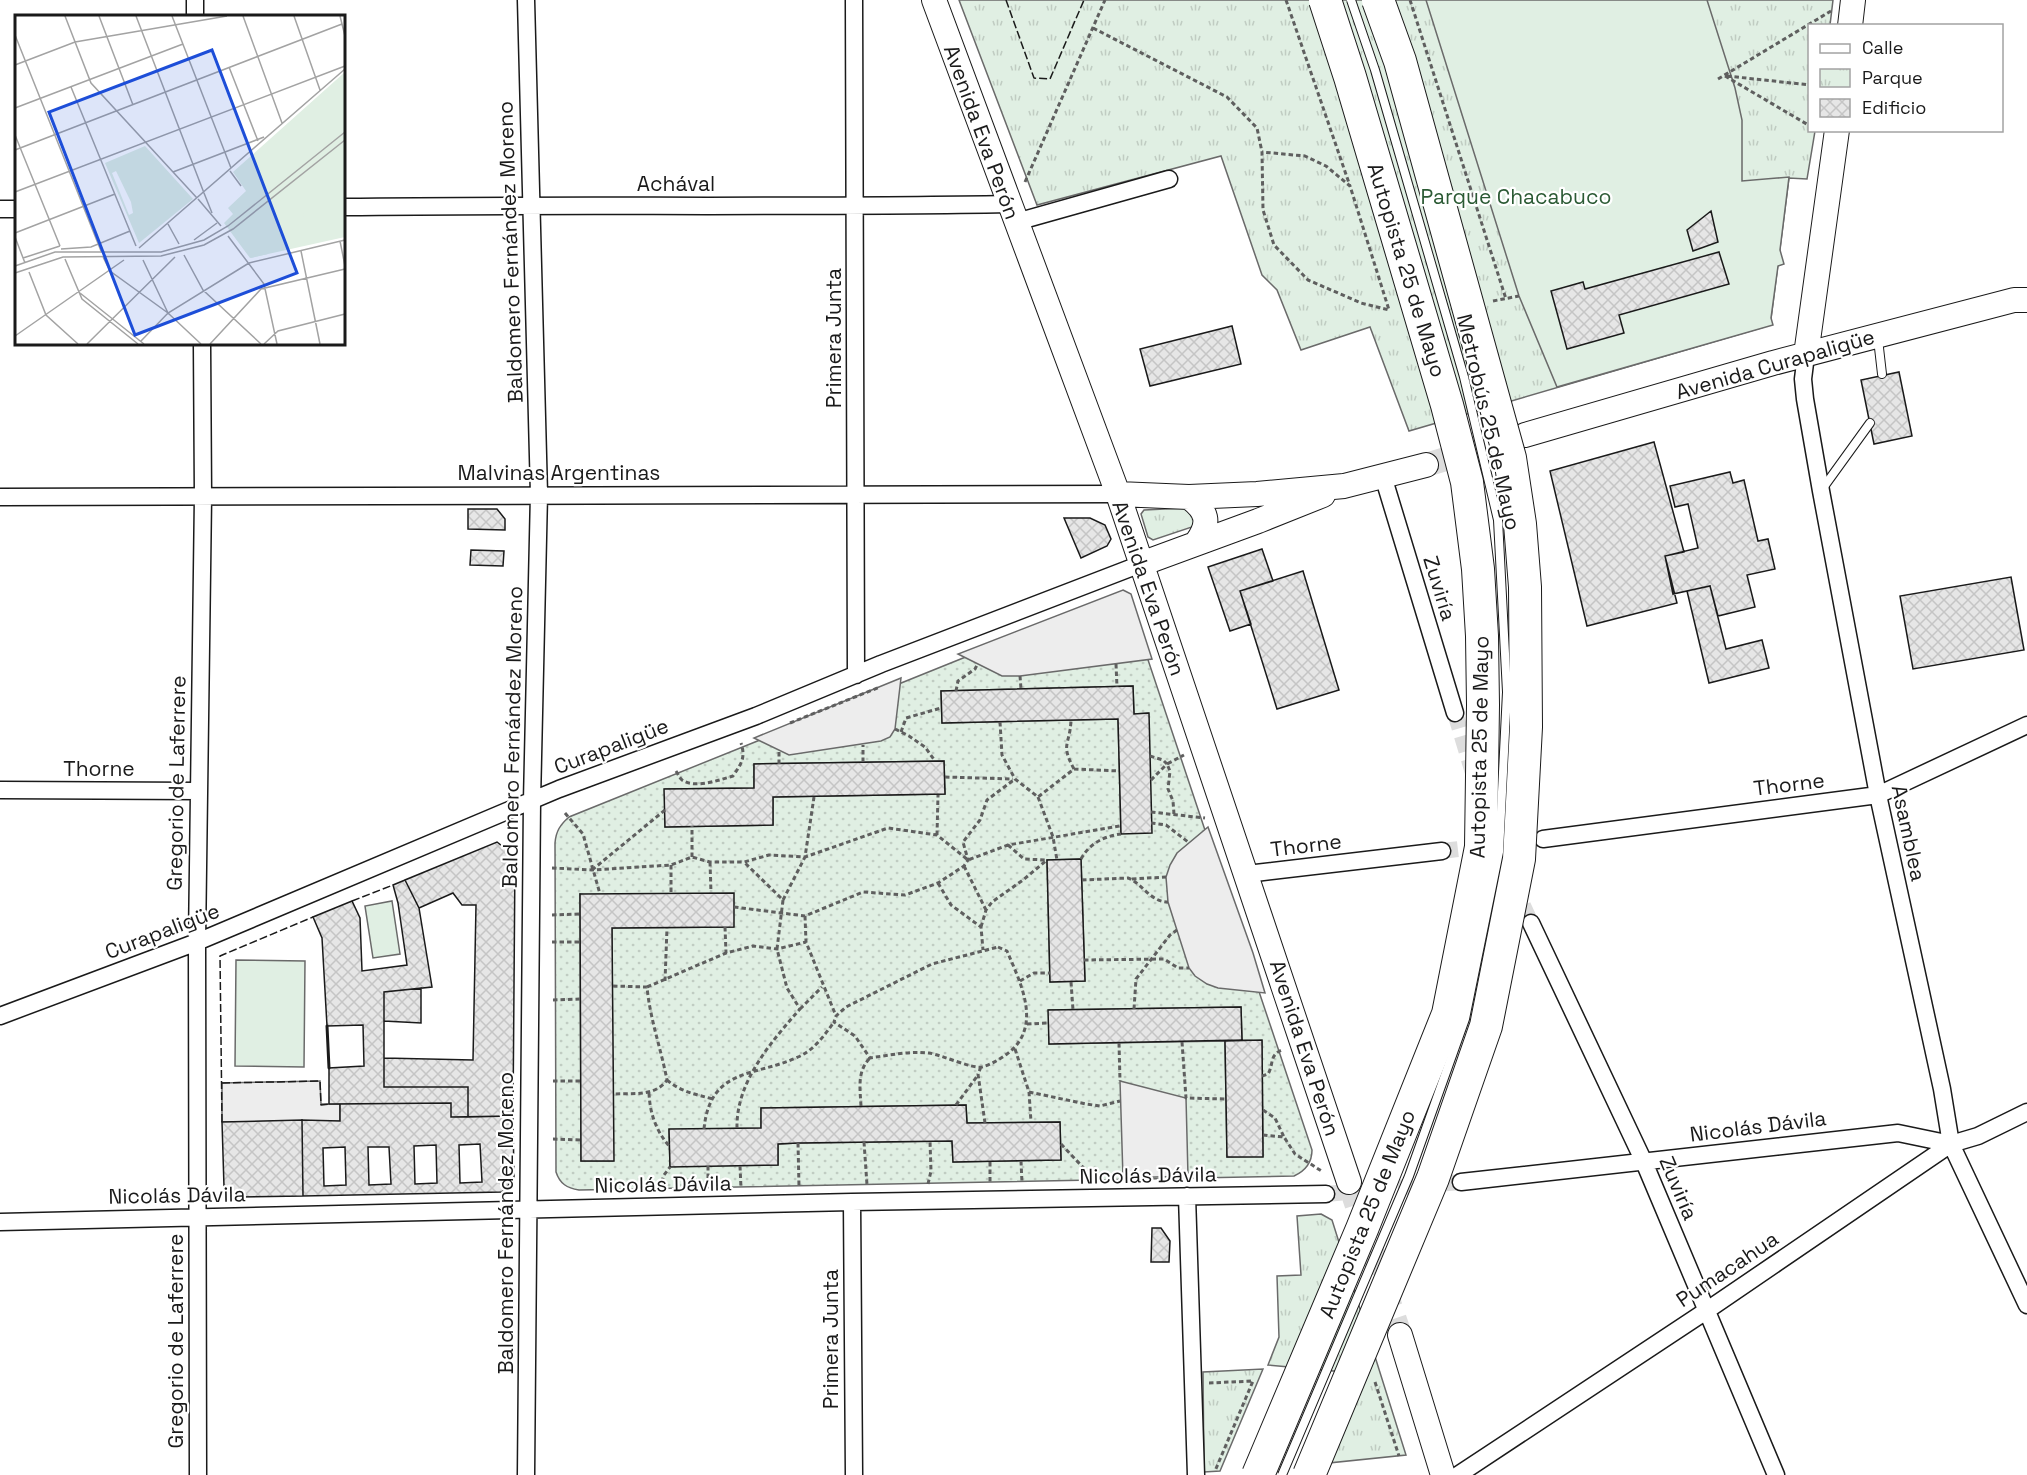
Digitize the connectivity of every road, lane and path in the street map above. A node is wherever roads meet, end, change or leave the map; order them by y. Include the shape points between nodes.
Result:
1 (526, 0) edge
2 (854, 0) edge
3 (934, 0) edge
4 (1106, 0) edge
5 (1286, 0) edge
6 (1324, 0) edge
7 (1351, 0) edge
8 (1378, 0) edge
9 (1410, 0) edge
10 (1845, 12) edge
11 (1822, 24) edge
12 (1093, 28) junction
13 (1808, 32) edge
14 (1725, 76) junction
15 (1718, 79) dead end
16 (1808, 86) edge
17 (1808, 125) edge
18 (1836, 132) edge
19 (1262, 152) junction
20 (1169, 179) dead end
21 (1350, 186) junction
22 (531, 204) junction
23 (345, 207) edge
24 (855, 207) junction
25 (1012, 213) junction
26 (1519, 296) dead end
27 (1506, 299) junction
28 (2027, 300) edge
29 (1488, 302) dead end
30 (1878, 335) junction
31 (202, 345) edge
32 (1806, 355) junction
33 (1882, 374) dead end
34 (1870, 423) dead end
35 (1525, 435) tunnel mouth
36 (1426, 465) tunnel mouth
37 (1383, 476) junction
38 (1344, 486) junction
39 (1821, 490) junction
40 (539, 494) junction
41 (1118, 494) junction
42 (856, 495) junction
43 (0, 496) edge
44 (203, 497) junction
45 (1189, 497) junction
46 (1197, 542) junction
47 (1141, 564) junction
48 (1116, 664) dead end
49 (977, 665) dead end
50 (856, 675) junction
51 (1020, 676) dead end
52 (880, 687) dead end
53 (1117, 687) dead end
54 (1021, 689) dead end
55 (956, 691) dead end
56 (941, 708) dead end
57 (1455, 713) tunnel mouth
58 (1071, 720) dead end
59 (1000, 722) dead end
60 (786, 724) dead end
61 (2027, 725) edge
62 (895, 729) dead end
63 (901, 732) junction
64 (741, 743) dead end
65 (863, 745) dead end
66 (779, 752) dead end
67 (1184, 755) dead end
68 (1150, 756) dead end
69 (935, 761) dead end
70 (863, 762) dead end
71 (779, 764) dead end
72 (1167, 764) junction
73 (1074, 769) junction
74 (676, 771) dead end
75 (1119, 771) dead end
76 (945, 777) dead end
77 (1015, 779) junction
78 (1150, 781) dead end
79 (694, 783) junction
80 (694, 789) dead end
81 (0, 790) edge
82 (199, 791) junction
83 (938, 795) dead end
84 (1878, 795) junction
85 (814, 797) dead end
86 (1038, 797) junction
87 (531, 801) junction
88 (664, 810) dead end
89 (1151, 812) dead end
90 (565, 813) dead end
91 (1174, 814) junction
92 (1205, 818) dead end
93 (1151, 823) dead end
94 (692, 826) dead end
95 (1120, 826) dead end
96 (1121, 834) dead end
97 (937, 835) junction
98 (1053, 837) junction
99 (1543, 839) dead end
100 (1188, 842) dead end
101 (1008, 845) junction
102 (1442, 851) tunnel mouth
103 (692, 857) junction
104 (805, 857) junction
105 (1081, 859) dead end
106 (968, 860) junction
107 (1057, 860) dead end
108 (710, 862) junction
109 (744, 862) junction
110 (671, 865) junction
111 (964, 866) junction
112 (552, 868) dead end
113 (592, 870) junction
114 (1247, 874) junction
115 (1166, 877) dead end
116 (1132, 879) junction
117 (1082, 880) dead end
118 (938, 883) junction
119 (711, 893) dead end
120 (600, 894) dead end
121 (671, 894) dead end
122 (783, 900) junction
123 (1168, 902) dead end
124 (734, 907) dead end
125 (986, 910) junction
126 (781, 913) junction
127 (580, 914) dead end
128 (552, 915) dead end
129 (805, 916) junction
130 (1531, 923) tunnel mouth
131 (725, 927) dead end
132 (981, 927) junction
133 (667, 928) dead end
134 (1177, 930) dead end
135 (197, 942) junction
136 (552, 942) dead end
137 (580, 942) dead end
138 (806, 942) junction
139 (777, 948) junction
140 (983, 950) junction
141 (726, 953) junction
142 (1152, 959) junction
143 (1084, 960) dead end
144 (1189, 968) dead end
145 (1050, 973) dead end
146 (665, 981) junction
147 (1020, 981) junction
148 (1071, 982) dead end
149 (613, 986) dead end
150 (823, 986) junction
151 (647, 987) junction
152 (581, 999) dead end
153 (553, 1000) dead end
154 (800, 1009) junction
155 (1134, 1009) dead end
156 (1073, 1010) dead end
157 (836, 1016) junction
158 (0, 1017) edge
159 (834, 1023) junction
160 (1049, 1023) dead end
161 (1027, 1024) junction
162 (1182, 1042) dead end
163 (1119, 1043) dead end
164 (1014, 1048) junction
165 (1284, 1049) dead end
166 (870, 1058) junction
167 (981, 1067) junction
168 (755, 1070) junction
169 (978, 1074) junction
170 (1262, 1076) dead end
171 (667, 1080) junction
172 (553, 1081) dead end
173 (581, 1081) dead end
174 (1120, 1081) dead end
175 (1029, 1092) junction
176 (648, 1093) junction
177 (613, 1094) dead end
178 (712, 1099) junction
179 (1226, 1099) dead end
180 (1120, 1101) dead end
181 (956, 1105) dead end
182 (861, 1106) dead end
183 (1263, 1110) dead end
184 (2027, 1112) edge
185 (1031, 1122) dead end
186 (985, 1123) dead end
187 (737, 1128) dead end
188 (704, 1129) dead end
189 (1263, 1135) dead end
190 (1284, 1137) junction
191 (553, 1139) dead end
192 (581, 1140) dead end
193 (930, 1141) dead end
194 (864, 1142) dead end
195 (798, 1143) dead end
196 (1061, 1144) dead end
197 (1951, 1144) junction
198 (670, 1147) dead end
199 (1021, 1161) dead end
200 (990, 1162) dead end
201 (1644, 1162) junction
202 (708, 1166) dead end
203 (740, 1166) dead end
204 (670, 1167) dead end
205 (1323, 1172) dead end
206 (1349, 1182) tunnel mouth
207 (1461, 1182) tunnel mouth
208 (1098, 1183) dead end
209 (1022, 1184) dead end
210 (927, 1185) dead end
211 (990, 1185) dead end
212 (867, 1187) dead end
213 (799, 1188) dead end
214 (708, 1190) dead end
215 (741, 1190) dead end
216 (659, 1191) dead end
217 (1326, 1194) tunnel mouth
218 (1187, 1196) junction
219 (852, 1203) junction
220 (528, 1211) junction
221 (197, 1217) junction
222 (0, 1222) edge
223 (2027, 1305) edge
224 (1706, 1311) junction
225 (1400, 1335) tunnel mouth
226 (1203, 1383) dead end
227 (1369, 1387) dead end
228 (1399, 1456) dead end
229 (1215, 1471) dead end
230 (198, 1475) edge
231 (526, 1475) edge
232 (854, 1475) edge
233 (1196, 1475) edge
234 (1258, 1475) edge
235 (1281, 1475) edge
236 (1309, 1475) edge
237 (1443, 1475) edge
238 (1458, 1475) edge
239 (1776, 1475) edge

1 - 22 street, Baldomero Fernández Moreno
2 - 24 street, Primera Junta
3 - 25 main road, Avenida Eva Perón
4 - 12 path
5 - 21 path
6 - 234 highway, Autopista 25 de Mayo, bridge via 1467,482 1482,636 1481,847 1448,1014
7 - 235 lane, Metrobús 25 de Mayo, bridge via 1464,377 1498,520 1507,692 1499,852 1465,1019 1409,1176
8 - 236 highway, Autopista 25 de Mayo, bridge via 1400,62 1510,458 1525,587 1526,727 1519,859 1486,1026 1433,1178
9 - 27 path
10 - 11 path
12 - 19 path via 1227,98 1257,128
12 - 25 path
13 - 14 path
14 - 15 path
14 - 16 path
14 - 17 path
18 - 32 main road
19 - 21 path via 1305,156 1326,166
19 - 21 path via 1263,210 1274,245 1308,280 1361,303 1389,310
20 - 25 street, Achával
22 - 23 street, Achával
22 - 24 street, Achával
22 - 40 street, Baldomero Fernández Moreno
24 - 25 street, Achával
24 - 42 street, Primera Junta
25 - 41 main road, Avenida Eva Perón
26 - 27 path
27 - 29 path
28 - 30 main road, Avenida Curapaligüe
30 - 32 main road, Avenida Curapaligüe
30 - 33 lane
31 - 44 street, Gregorio de Laferrere
32 - 35 main road, Avenida Curapaligüe
32 - 39 street, Asamblea via 1805,399
34 - 39 lane
36 - 37 main road
37 - 38 main road
37 - 57 street, Zuviría
38 - 45 main road
38 - 46 main road
39 - 84 street, Asamblea
40 - 42 street, Malvinas Argentinas
40 - 44 street, Malvinas Argentinas
40 - 87 street, Baldomero Fernández Moreno
41 - 42 street, Malvinas Argentinas
41 - 45 main road
41 - 47 main road, Avenida Eva Perón
42 - 50 street, Primera Junta
43 - 44 street, Malvinas Argentinas
44 - 82 street, Gregorio de Laferrere
45 - 46 main road via 1201,506 1206,518 1205,531
46 - 47 main road
47 - 50 street, Curapaligüe
47 - 114 main road, Avenida Eva Perón
48 - 53 path
49 - 55 path via 958,681
50 - 87 street, Curapaligüe
51 - 54 path
52 - 60 path
56 - 63 path via 906,718
58 - 73 path via 1071,735 1065,747
59 - 77 path via 1002,755
61 - 84 street, Thorne
62 - 63 path
63 - 69 path via 925,747
64 - 79 path via 744,760 733,776
65 - 70 path
66 - 71 path
67 - 72 path
68 - 72 path
72 - 78 path
72 - 91 path
73 - 75 path
73 - 86 path
74 - 79 path via 682,780
76 - 77 path
77 - 86 path
77 - 106 path via 987,800 981,820 963,842
79 - 80 path
81 - 82 street, Thorne
82 - 135 street, Gregorio de Laferrere
83 - 97 path
84 - 99 street, Thorne
84 - 197 street, Asamblea
85 - 104 path
86 - 98 path
87 - 135 street, Curapaligüe
87 - 220 street, Baldomero Fernández Moreno
88 - 113 path
89 - 91 path
90 - 113 path via 583,834
91 - 92 path
93 - 100 path via 1166,825
94 - 103 path
95 - 98 path
96 - 105 path via 1099,840
97 - 104 path via 888,828
97 - 106 path
98 - 101 path
98 - 107 path
101 - 106 path
101 - 125 path via 1024,858 1047,860
102 - 114 street, Thorne
103 - 108 path
103 - 110 path
104 - 109 path via 769,855
104 - 122 path
106 - 111 path
108 - 109 path
108 - 119 path
109 - 122 path
110 - 113 path
110 - 121 path
111 - 118 path
111 - 125 path
112 - 113 path
113 - 120 path
114 - 206 main road, Avenida Eva Perón
115 - 116 path
116 - 117 path
116 - 123 path via 1160,902
118 - 129 path via 905,895 863,892
118 - 132 path via 951,905
122 - 126 path
124 - 126 path
125 - 132 path
126 - 129 path
126 - 139 path
127 - 128 path
129 - 138 path
130 - 201 street, Zuviría
131 - 141 path
132 - 140 path
133 - 146 path
134 - 142 path
135 - 158 street, Curapaligüe
135 - 221 street, Gregorio de Laferrere
136 - 137 path
138 - 139 path
138 - 150 path
139 - 141 path via 753,946
139 - 154 path via 787,988
140 - 147 path via 998,947 1006,951
140 - 157 path via 932,964 846,1007
141 - 146 path
142 - 143 path
142 - 144 path
142 - 155 path via 1136,979
145 - 147 path via 1034,973
146 - 151 path
147 - 161 path
148 - 156 path
149 - 151 path
150 - 154 path
150 - 157 path
151 - 171 path via 648,1006
152 - 153 path
154 - 168 path via 771,1042
157 - 159 path
159 - 166 path via 855,1036
159 - 168 path via 809,1051
160 - 161 path
161 - 164 path
162 - 179 path via 1186,1098
163 - 174 path
164 - 167 path via 1001,1059
164 - 175 path
165 - 170 path via 1275,1053 1270,1071
166 - 167 path via 910,1052
166 - 182 path via 861,1072
167 - 169 path
168 - 178 path via 724,1084
168 - 187 path via 744,1089 736,1115
169 - 181 path
169 - 186 path
171 - 176 path
171 - 178 path via 688,1094
172 - 173 path
175 - 180 path via 1100,1106
175 - 185 path
176 - 177 path
176 - 198 path via 660,1135
178 - 188 path
183 - 190 path via 1275,1118
184 - 197 street, Pumacahua via 1978,1136
189 - 190 path
190 - 205 path via 1295,1154
191 - 192 path
193 - 210 path via 931,1171
194 - 212 path
195 - 213 path
196 - 208 path
197 - 201 street, Nicolás Dávila via 1898,1133
197 - 223 street, Asamblea
197 - 224 street, Pumacahua
199 - 209 path
200 - 211 path
201 - 207 street, Nicolás Dávila
201 - 224 street, Zuviría
202 - 214 path
203 - 215 path
204 - 216 path
217 - 218 street, Nicolás Dávila
218 - 219 street, Nicolás Dávila
218 - 233 street
219 - 220 street, Nicolás Dávila
219 - 232 street, Primera Junta
220 - 221 street, Nicolás Dávila
220 - 231 street, Baldomero Fernández Moreno
221 - 222 street, Nicolás Dávila
221 - 230 street, Gregorio de Laferrere
224 - 238 street, Pumacahua
224 - 239 street, Zuviría
225 - 237 main road
226 - 229 path via 1253,1381
227 - 228 path via 1374,1377

